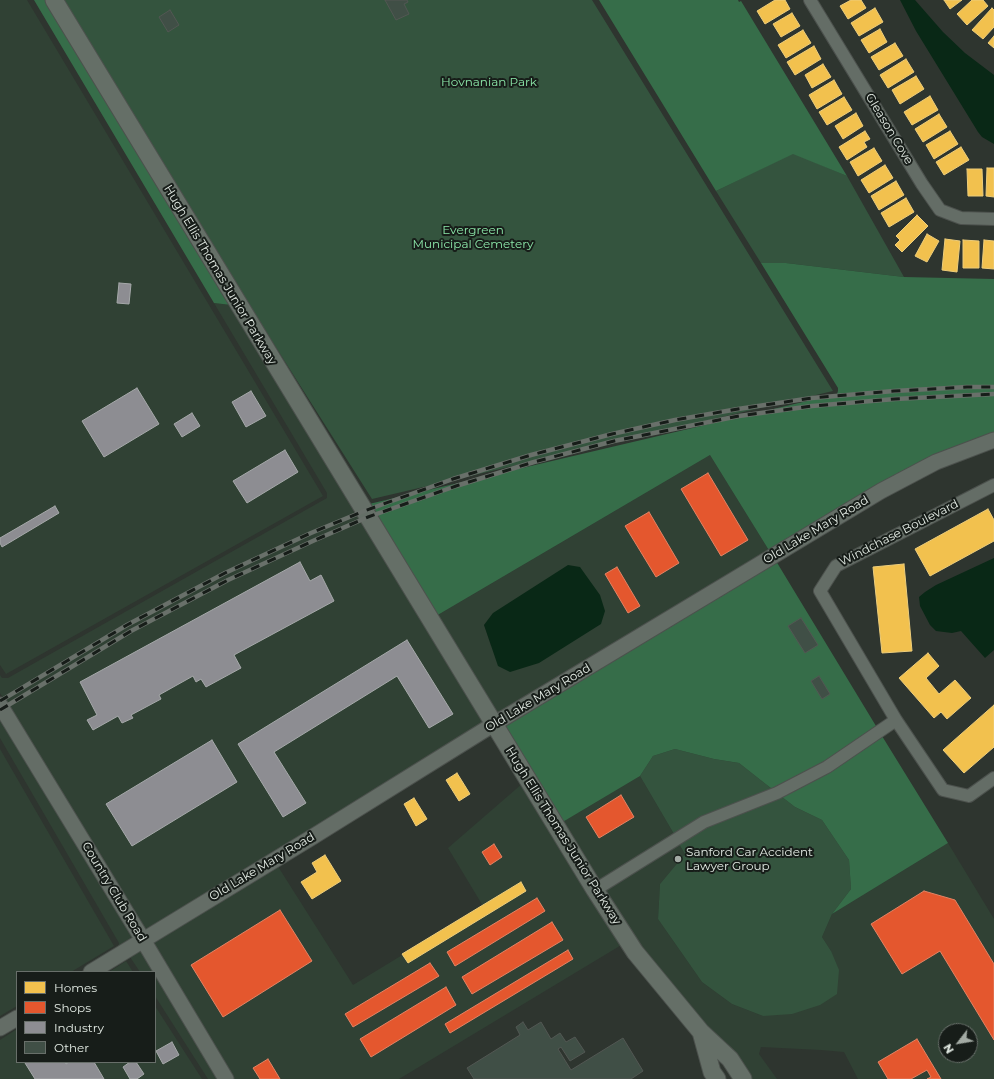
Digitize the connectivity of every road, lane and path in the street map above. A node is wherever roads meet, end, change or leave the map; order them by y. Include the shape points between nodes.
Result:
1 (54, 0) edge
2 (810, 0) edge
3 (994, 219) edge
4 (994, 440) edge
5 (994, 485) edge
6 (0, 705) edge
7 (896, 720) junction
8 (494, 724) junction
9 (994, 778) edge
10 (595, 890) junction
11 (143, 940) junction
12 (93, 971) edge
13 (16, 1019) edge
14 (0, 1028) edge
15 (701, 1032) junction
16 (226, 1079) edge
17 (717, 1079) edge
18 (743, 1079) edge

1 - 8 main road, Hugh Ellis Thomas Junior Parkway
2 - 3 street, Gleason Cove via 940,210 961,218
4 - 8 street, Old Lake Mary Road via 936,462 881,491
5 - 7 street, Windchase Boulevard via 836,566 820,591
6 - 11 street, Country Club Road
7 - 9 street, Windchase Boulevard via 943,790 969,796
7 - 10 street via 827,767 777,793 704,822
8 - 10 main road, Hugh Ellis Thomas Junior Parkway
8 - 11 street, Old Lake Mary Road
10 - 15 main road, Hugh Ellis Thomas Junior Parkway via 635,952
11 - 12 street, Old Lake Mary Road
11 - 16 street, Country Club Road
13 - 14 street
15 - 17 main road, Hugh Ellis Thomas Junior Parkway via 712,1072
15 - 18 main road via 730,1059

